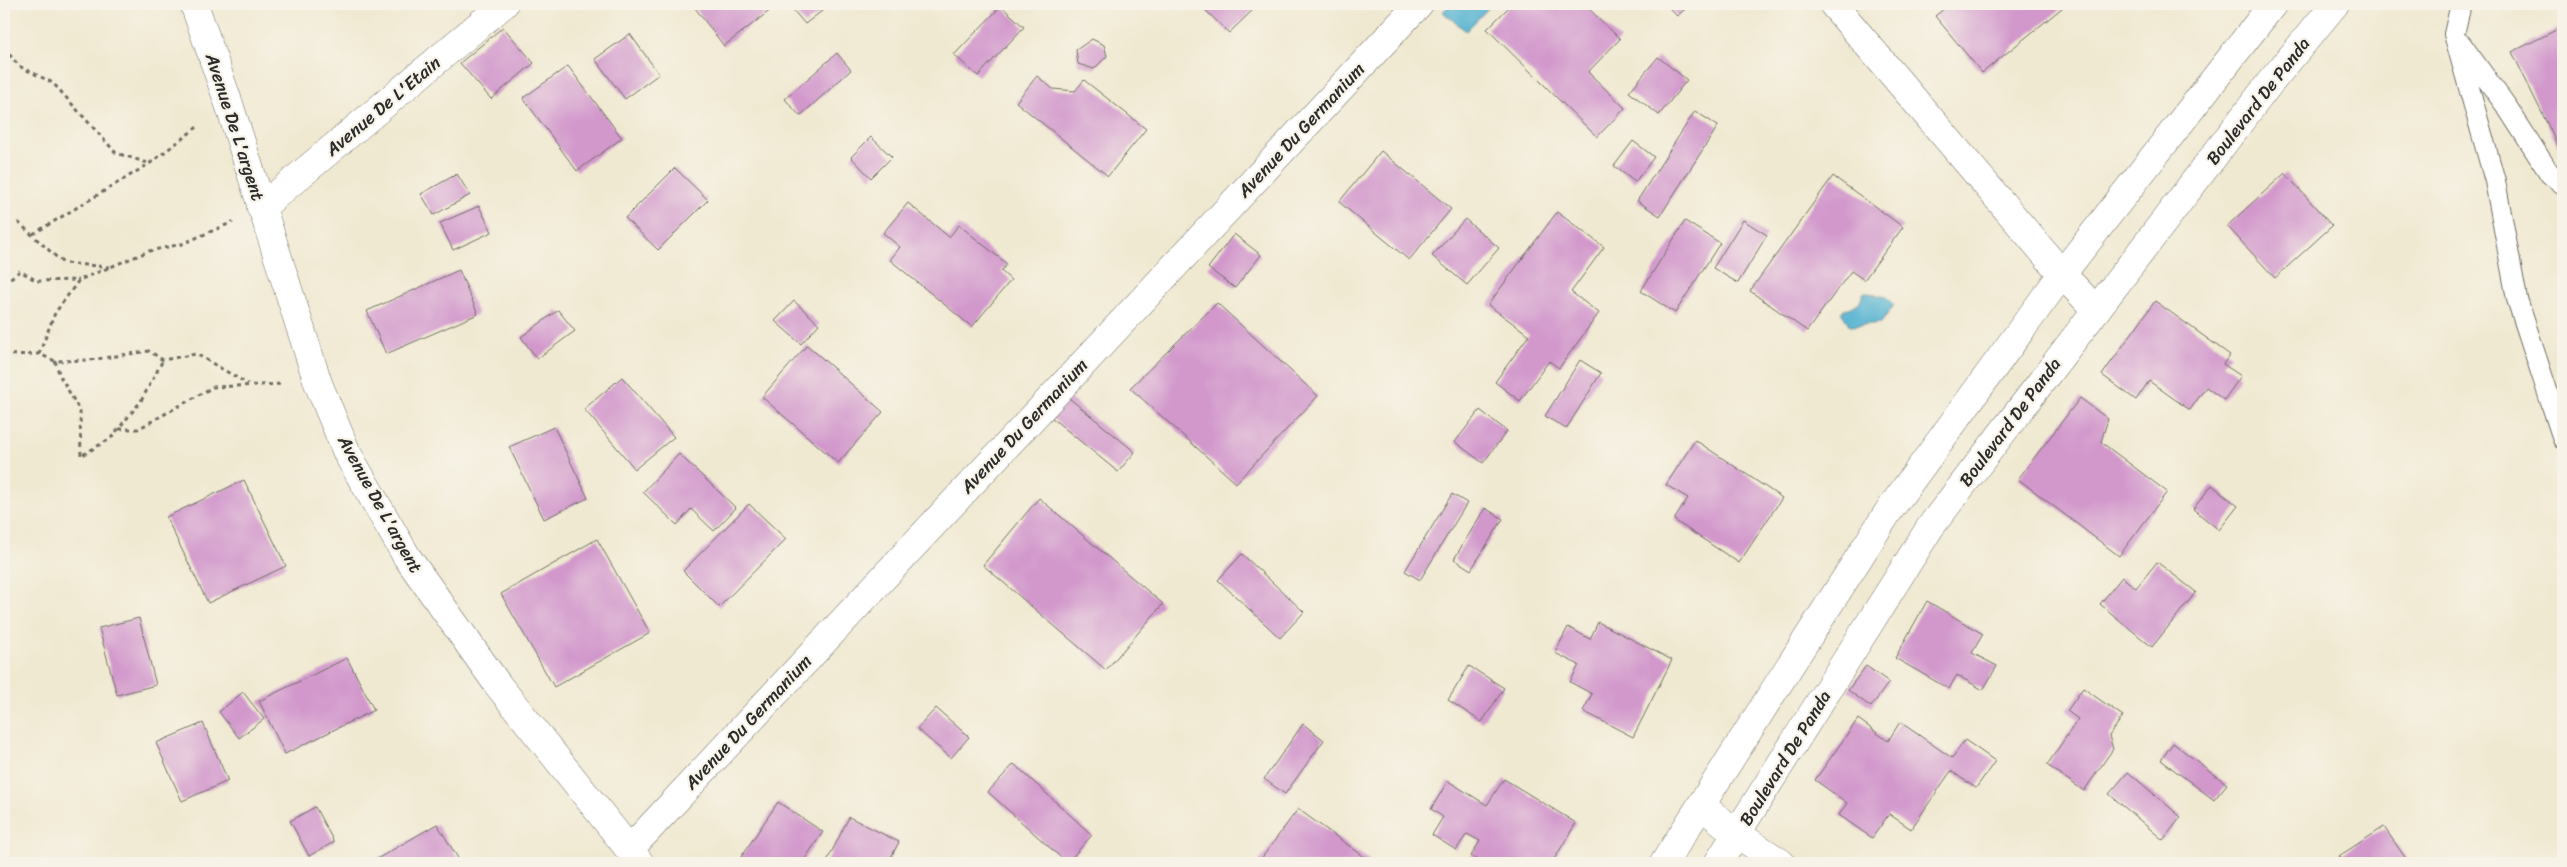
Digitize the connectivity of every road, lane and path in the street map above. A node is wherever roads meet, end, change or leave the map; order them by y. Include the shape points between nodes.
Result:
1 (194, 4) edge
2 (504, 4) edge
3 (1419, 4) edge
4 (1833, 4) edge
5 (2273, 4) edge
6 (2335, 4) edge
7 (2461, 4) edge
8 (2454, 34) junction
9 (4, 48) edge
10 (229, 104) junction
11 (149, 164) junction
12 (2563, 184) edge
13 (261, 208) junction
14 (18, 222) dead end
15 (33, 234) junction
16 (109, 267) junction
17 (2062, 274) junction
18 (79, 280) junction
19 (4, 284) edge
20 (2096, 310) junction
21 (40, 354) junction
22 (4, 355) edge
23 (163, 360) junction
24 (55, 361) junction
25 (118, 429) junction
26 (2563, 439) edge
27 (1702, 806) junction
28 (1737, 834) junction
29 (635, 856) edge
30 (1664, 863) edge
31 (1718, 863) edge
32 (1781, 863) edge

1 - 10 street, Avenue De L'argent
2 - 13 street, Avenue De L'Etain
3 - 29 street, Avenue Du Germanium
4 - 17 street
5 - 17 street
6 - 20 street, Boulevard De Panda via 2269,84
7 - 8 lane
8 - 12 lane via 2550,174
8 - 26 lane via 2495,181 2517,299
9 - 11 path via 19,66 52,84 116,153
10 - 11 path
10 - 13 street, Avenue De L'argent
11 - 15 path
13 - 16 path via 182,244 149,251
13 - 29 street, Avenue De L'argent via 318,383 347,452 407,557 498,685
14 - 15 path
15 - 16 path via 63,263
16 - 18 path
17 - 20 street
17 - 27 street via 1888,512
18 - 19 path via 37,281 20,271
18 - 21 path via 55,313
20 - 28 street, Boulevard De Panda via 1931,526
21 - 22 path
21 - 24 path
23 - 24 path via 149,351 90,360
23 - 25 path via 141,401
23 - 25 path via 196,354 248,384 213,387 138,429
24 - 25 path via 80,411 81,456 112,438
27 - 28 street
27 - 30 street
28 - 31 street, Boulevard De Panda
28 - 32 street

